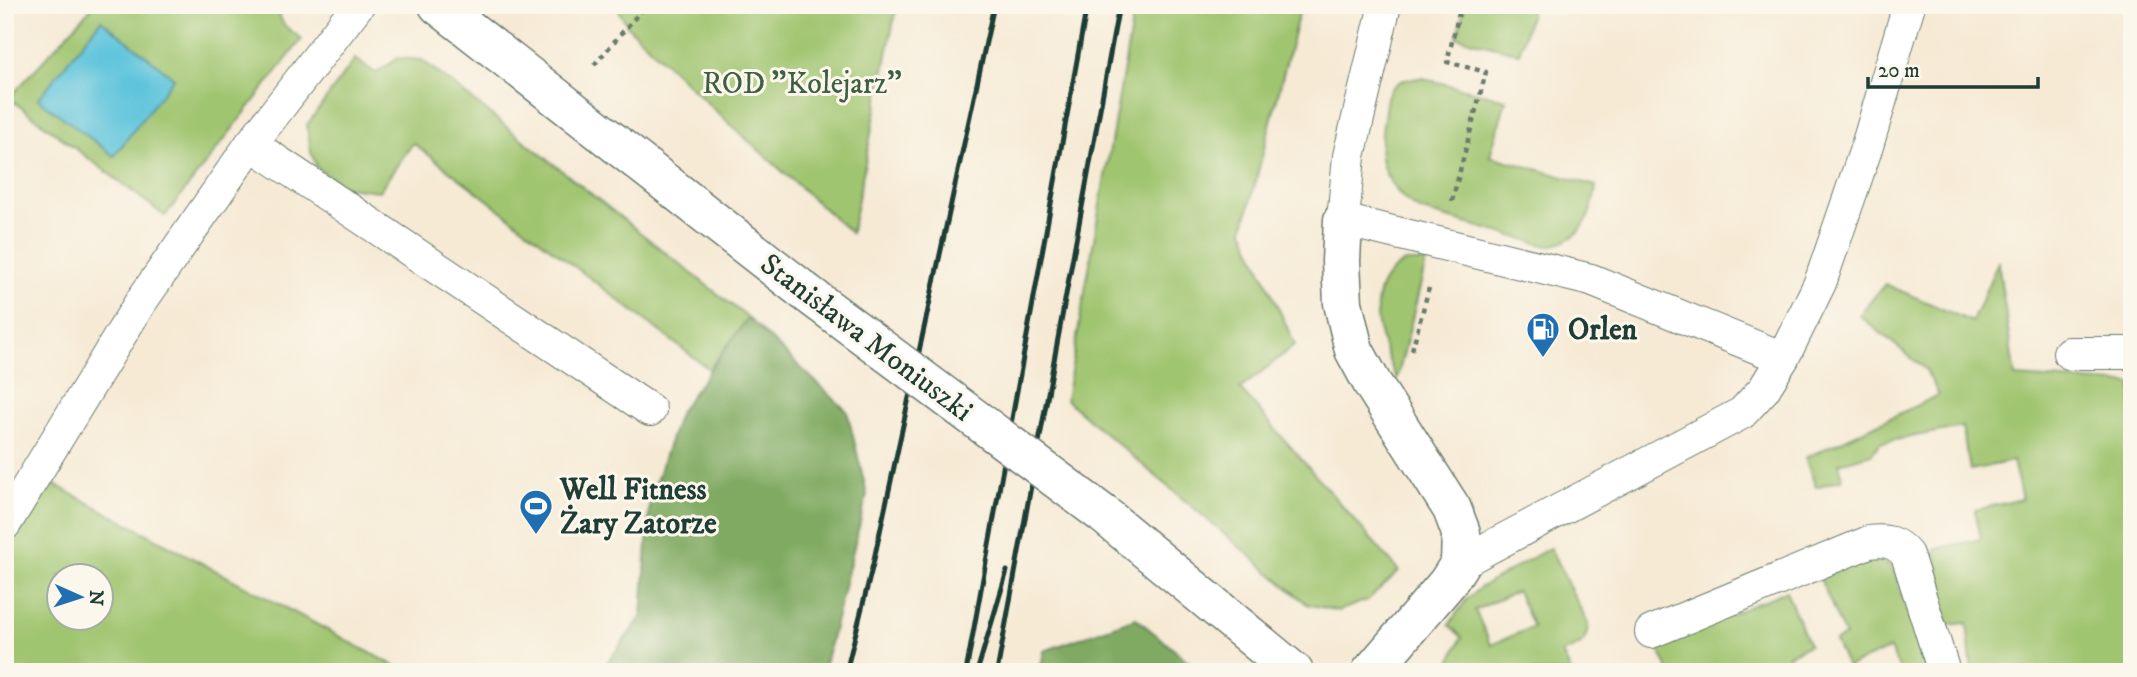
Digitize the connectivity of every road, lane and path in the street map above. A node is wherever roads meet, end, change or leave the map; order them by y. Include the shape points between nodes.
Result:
1 (358, 5) edge
2 (438, 5) edge
3 (646, 5) edge
4 (1385, 5) edge
5 (1461, 5) edge
6 (1909, 5) edge
7 (592, 68) dead end
8 (251, 144) junction
9 (1343, 220) junction
10 (1441, 243) junction
11 (2069, 353) dead end
12 (2132, 354) edge
13 (1783, 358) junction
14 (650, 410) dead end
15 (1393, 417) junction
16 (5, 523) edge
17 (1460, 564) junction
18 (1651, 632) dead end
19 (1294, 672) edge
20 (1371, 672) edge
21 (1944, 672) edge

1 - 8 lane
2 - 19 street, Stanisława Moniuszki, bridge via 804,291 1103,514
3 - 7 path
4 - 9 lane via 1349,156
5 - 10 path via 1447,62 1486,72
6 - 13 lane via 1820,284
8 - 14 lane
8 - 16 lane via 140,303
9 - 10 lane
9 - 15 street via 1341,261 1348,328 1354,350
10 - 13 lane via 1591,280
10 - 15 path
11 - 12 lane
13 - 17 lane via 1742,414
15 - 17 street via 1452,509 1461,533
17 - 20 street
18 - 21 lane via 1881,540 1907,555

